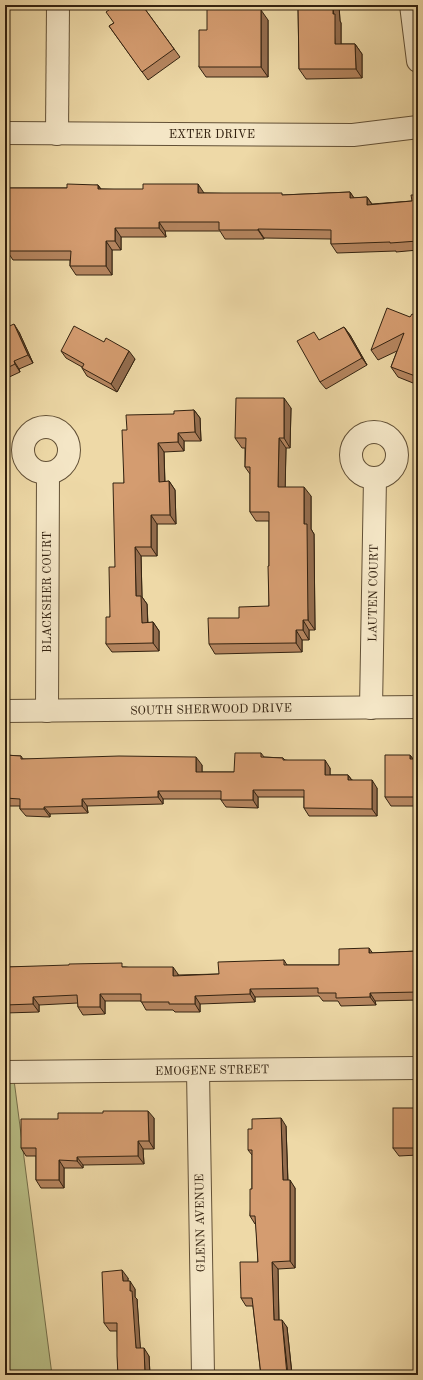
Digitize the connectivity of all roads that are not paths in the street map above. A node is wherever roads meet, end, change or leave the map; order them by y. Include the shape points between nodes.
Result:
1 (58, 5) edge
2 (411, 5) edge
3 (418, 60) edge
4 (418, 127) edge
5 (5, 134) edge
6 (57, 134) junction
7 (48, 473) dead end
8 (375, 478) dead end
9 (418, 707) edge
10 (371, 708) junction
11 (5, 711) edge
12 (47, 711) junction
13 (418, 1068) edge
14 (198, 1071) junction
15 (5, 1072) edge
16 (203, 1375) edge

1 - 6 street
2 - 3 street
4 - 6 street, EXTER DRIVE via 353,135
5 - 6 street, EXTER DRIVE
7 - 12 street, BLACKSHER COURT
8 - 10 street, LAUTEN COURT
9 - 10 street, SOUTH SHERWOOD DRIVE
10 - 12 street, SOUTH SHERWOOD DRIVE
11 - 12 street, SOUTH SHERWOOD DRIVE
13 - 14 street, EMOGENE STREET
14 - 15 street, EMOGENE STREET
14 - 16 street, GLENN AVENUE

